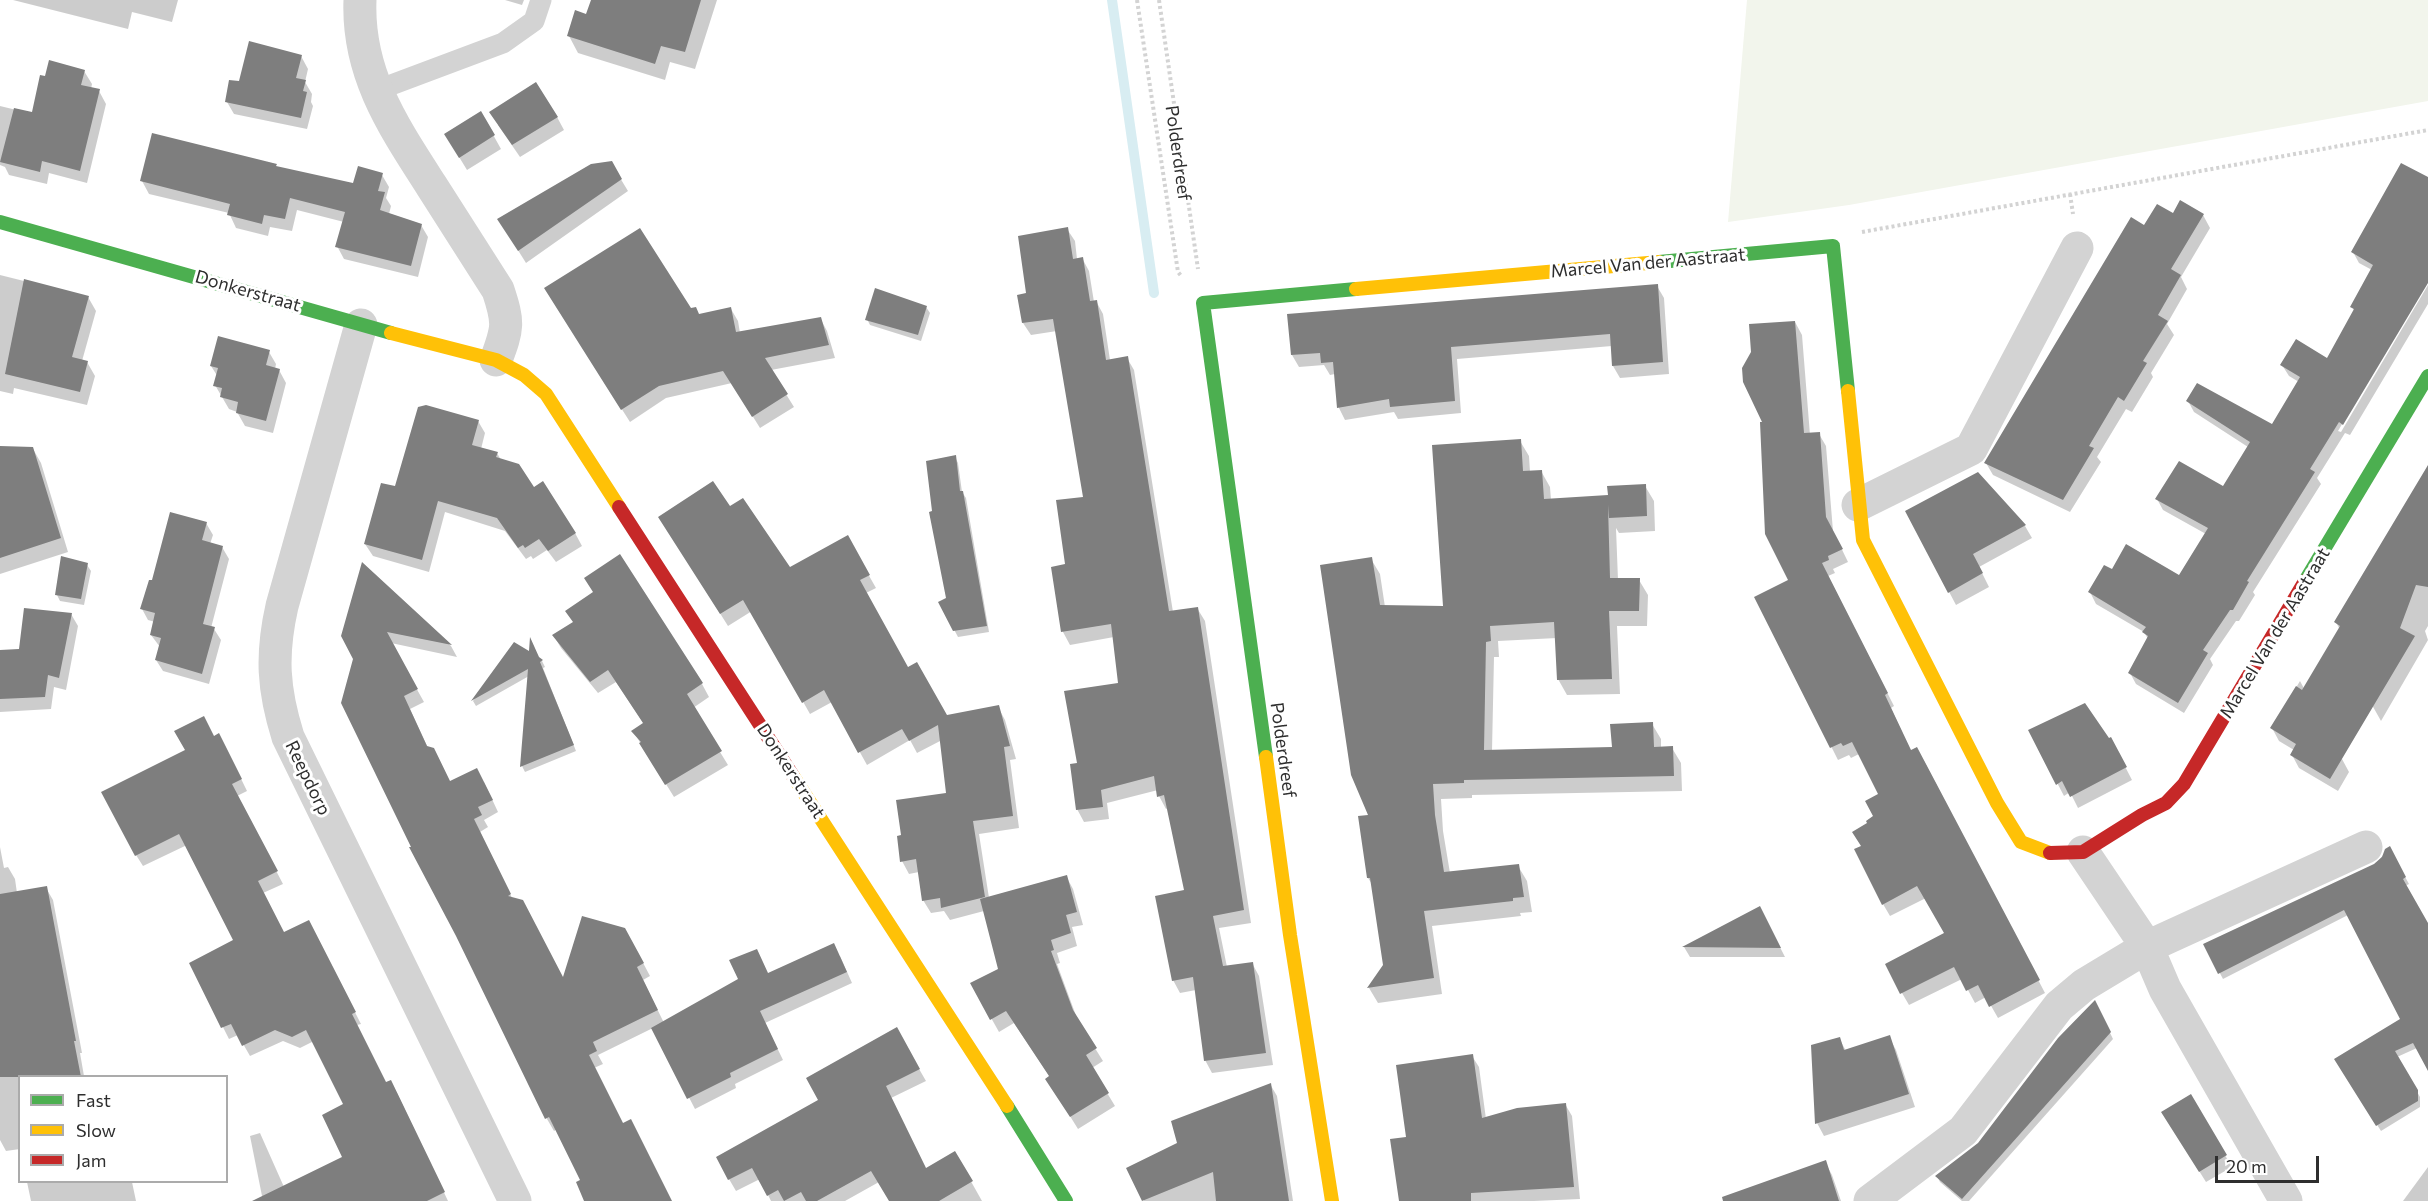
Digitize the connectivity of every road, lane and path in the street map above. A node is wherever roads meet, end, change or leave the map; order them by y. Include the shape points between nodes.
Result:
1 (360, 0) edge
2 (541, 0) edge
3 (1137, 0) edge
4 (1159, 0) edge
5 (375, 91) junction
6 (2428, 130) edge
7 (0, 222) edge
8 (1833, 246) junction
9 (2077, 248) dead end
10 (1203, 303) junction
11 (360, 325) junction
12 (496, 360) junction
13 (2428, 376) edge
14 (1858, 505) junction
15 (2366, 847) dead end
16 (2083, 852) junction
17 (2147, 947) junction
18 (515, 1201) edge
19 (1066, 1201) edge
20 (1332, 1201) edge
21 (1870, 1201) edge
22 (2286, 1201) edge

1 - 5 street via 359,20
2 - 5 lane via 534,21 503,43
3 - 10 path, Polderdreef via 1178,272
4 - 10 path, Polderdreef
5 - 12 street via 498,290 508,321
6 - 8 path via 1853,233
7 - 11 street, Donkerstraat
8 - 10 street, Marcel Van der Aastraat
8 - 14 street
9 - 14 street via 1971,449
10 - 20 street, Polderdreef via 1290,935
11 - 12 street, Donkerstraat
11 - 18 street, Reepdorp via 277,627 274,675 278,705 288,737
12 - 19 street, Donkerstraat via 539,387 563,418
13 - 16 street, Marcel Van der Aastraat via 2184,784 2166,803
14 - 16 street via 1863,540 2020,842 2049,853
15 - 17 street
16 - 17 street
17 - 21 street via 2084,985 2059,1006 1963,1131
17 - 22 street via 2165,989

